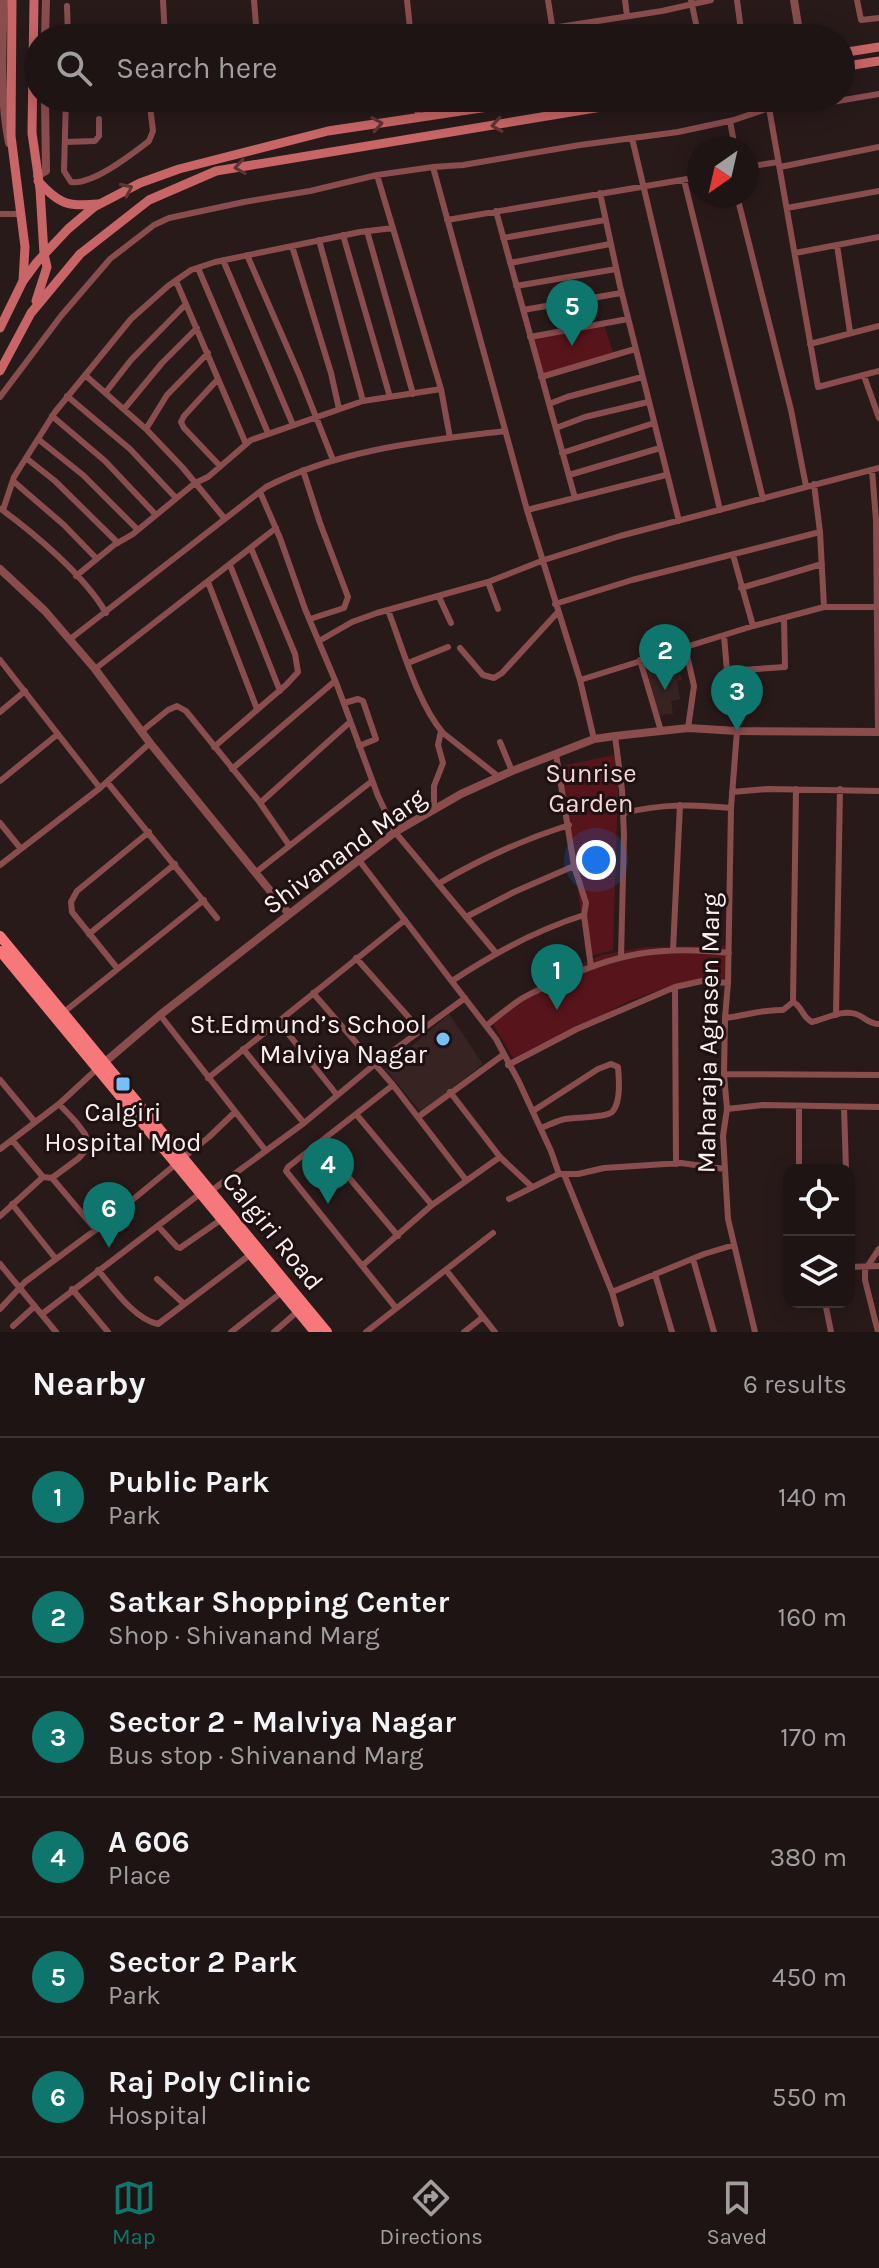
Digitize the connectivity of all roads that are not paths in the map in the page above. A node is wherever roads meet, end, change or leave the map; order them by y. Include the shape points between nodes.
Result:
1 (4, 0) edge
2 (12, 0) edge
3 (34, 0) edge
4 (46, 0) edge
5 (163, 0) edge
6 (254, 0) edge
7 (407, 0) edge
8 (548, 0) edge
9 (625, 0) edge
10 (711, 0) edge
11 (737, 0) edge
12 (794, 0) edge
13 (857, 0) edge
14 (691, 2) edge
15 (67, 6) dead end
16 (627, 16) junction
17 (879, 18) edge
18 (34, 24) edge
19 (45, 24) edge
20 (68, 24) edge
21 (164, 24) edge
22 (256, 24) edge
23 (410, 24) edge
24 (551, 24) edge
25 (577, 24) edge
26 (696, 24) edge
27 (740, 24) edge
28 (798, 24) edge
29 (879, 47) edge
30 (855, 51) edge
31 (879, 61) edge
32 (855, 65) edge
33 (879, 94) edge
34 (855, 98) edge
35 (32, 112) edge
36 (45, 112) edge
37 (66, 112) edge
38 (150, 112) edge
39 (418, 112) edge
40 (457, 112) edge
41 (572, 112) edge
42 (757, 112) edge
43 (770, 112) edge
44 (418, 118) junction
45 (99, 119) dead end
46 (730, 121) junction
47 (32, 133) junction
48 (11, 136) junction
49 (733, 136) edge
50 (632, 138) junction
51 (66, 142) junction
52 (879, 147) edge
53 (11, 149) junction
54 (779, 165) junction
55 (759, 166) edge
56 (433, 167) junction
57 (377, 175) junction
58 (38, 178) junction
59 (687, 179) edge
60 (684, 180) junction
61 (642, 186) junction
62 (879, 191) edge
63 (600, 193) junction
64 (99, 204) junction
65 (740, 208) edge
66 (787, 208) junction
67 (496, 211) junction
68 (0, 214) edge
69 (20, 214) junction
70 (447, 220) junction
71 (605, 220) junction
72 (393, 228) junction
73 (367, 231) junction
74 (343, 235) junction
75 (879, 237) edge
76 (503, 238) junction
77 (319, 240) junction
78 (610, 244) junction
79 (837, 245) junction
80 (292, 246) junction
81 (25, 247) junction
82 (795, 253) junction
83 (247, 255) junction
84 (40, 258) junction
85 (223, 260) junction
86 (510, 263) junction
87 (69, 266) junction
88 (47, 267) junction
89 (198, 268) junction
90 (616, 269) junction
91 (23, 281) junction
92 (176, 281) junction
93 (516, 286) junction
94 (621, 293) junction
95 (186, 304) junction
96 (523, 310) junction
97 (31, 313) junction
98 (628, 319) junction
99 (879, 326) edge
100 (0, 328) edge
101 (197, 328) junction
102 (850, 332) junction
103 (530, 337) junction
104 (810, 344) junction
105 (635, 349) junction
106 (208, 353) junction
107 (0, 371) edge
108 (879, 371) edge
109 (85, 375) junction
110 (864, 376) junction
111 (541, 377) junction
112 (642, 377) junction
113 (218, 379) junction
114 (441, 389) junction
115 (106, 392) junction
116 (413, 394) junction
117 (67, 396) junction
118 (0, 397) edge
119 (390, 397) junction
120 (363, 401) junction
121 (648, 402) junction
122 (549, 404) junction
123 (124, 409) junction
124 (339, 409) junction
125 (52, 416) junction
126 (317, 418) junction
127 (879, 418) edge
128 (654, 423) junction
129 (293, 425) junction
130 (556, 428) junction
131 (146, 429) junction
132 (505, 431) junction
133 (268, 433) junction
134 (450, 438) junction
135 (38, 439) junction
136 (246, 444) junction
137 (660, 448) junction
138 (562, 453) junction
139 (26, 458) junction
140 (333, 460) junction
141 (220, 466) junction
142 (876, 469) edge
143 (303, 470) junction
144 (569, 475) junction
145 (666, 475) junction
146 (13, 481) junction
147 (195, 483) junction
148 (810, 485) junction
149 (260, 492) junction
150 (176, 498) junction
151 (575, 498) junction
152 (763, 499) junction
153 (2, 509) edge
154 (527, 510) junction
155 (720, 510) junction
156 (156, 515) junction
157 (225, 519) junction
158 (877, 519) edge
159 (679, 521) junction
160 (276, 528) junction
161 (138, 530) junction
162 (820, 532) junction
163 (118, 543) junction
164 (251, 548) junction
165 (733, 555) junction
166 (97, 559) junction
167 (544, 560) junction
168 (878, 562) edge
169 (822, 564) junction
170 (230, 565) junction
171 (0, 569) edge
172 (76, 576) junction
173 (208, 582) junction
174 (488, 582) junction
175 (741, 588) junction
176 (439, 597) junction
177 (555, 604) junction
178 (824, 607) junction
179 (877, 607) junction
180 (498, 609) dead end
181 (388, 610) junction
182 (558, 612) junction
183 (106, 613) junction
184 (784, 618) junction
185 (310, 619) junction
186 (451, 623) dead end
187 (753, 626) junction
188 (724, 636) junction
189 (69, 640) junction
190 (319, 641) junction
191 (448, 647) dead end
192 (685, 647) junction
193 (460, 648) dead end
194 (0, 660) edge
195 (640, 660) junction
196 (408, 663) junction
197 (95, 669) junction
198 (878, 676) edge
199 (580, 680) junction
200 (335, 681) junction
201 (25, 691) junction
202 (280, 691) junction
203 (344, 703) junction
204 (257, 709) junction
205 (0, 711) edge
206 (350, 722) junction
207 (688, 728) junction
208 (142, 731) junction
209 (441, 731) junction
210 (661, 731) junction
211 (737, 731) junction
212 (878, 732) edge
213 (58, 734) junction
214 (615, 736) junction
215 (594, 739) junction
216 (500, 742) dead end
217 (150, 743) junction
218 (359, 746) junction
219 (214, 747) junction
220 (556, 754) junction
221 (232, 769) junction
222 (512, 771) junction
223 (499, 777) junction
224 (0, 781) edge
225 (372, 781) junction
226 (107, 782) junction
227 (100, 788) junction
228 (796, 789) junction
229 (840, 789) junction
230 (879, 791) edge
231 (732, 792) junction
232 (260, 803) junction
233 (680, 805) junction
234 (731, 808) junction
235 (434, 809) junction
236 (623, 813) junction
237 (0, 823) edge
238 (569, 825) junction
239 (149, 832) junction
240 (395, 832) junction
241 (289, 845) junction
242 (21, 849) junction
243 (358, 859) junction
244 (175, 864) junction
245 (0, 865) edge
246 (574, 866) junction
247 (255, 873) junction
248 (438, 884) junction
249 (204, 900) junction
250 (289, 914) junction
251 (584, 915) junction
252 (466, 917) junction
253 (217, 918) dead end
254 (405, 920) junction
255 (89, 934) junction
256 (0, 936) edge
257 (673, 950) junction
258 (0, 951) edge
259 (496, 953) junction
260 (729, 953) junction
261 (621, 957) junction
262 (356, 958) junction
263 (591, 967) junction
264 (117, 968) junction
265 (452, 981) junction
266 (728, 983) junction
267 (675, 987) junction
268 (313, 993) junction
269 (465, 998) junction
270 (793, 1002) junction
271 (64, 1012) junction
272 (160, 1015) junction
273 (836, 1015) junction
274 (725, 1018) junction
275 (278, 1021) junction
276 (879, 1024) edge
277 (486, 1026) junction
278 (420, 1030) junction
279 (243, 1049) junction
280 (503, 1055) junction
281 (375, 1064) junction
282 (101, 1065) junction
283 (508, 1065) junction
284 (724, 1074) junction
285 (879, 1075) edge
286 (208, 1078) junction
287 (0, 1080) edge
288 (393, 1085) junction
289 (450, 1092) junction
290 (337, 1095) junction
291 (59, 1104) junction
292 (799, 1106) junction
293 (844, 1107) junction
294 (879, 1107) edge
295 (727, 1109) junction
296 (533, 1111) junction
297 (235, 1112) junction
298 (356, 1114) junction
299 (418, 1117) junction
300 (35, 1122) junction
301 (304, 1123) junction
302 (541, 1128) junction
303 (12, 1140) junction
304 (320, 1143) junction
305 (0, 1149) edge
306 (266, 1151) junction
307 (500, 1157) junction
308 (180, 1160) junction
309 (676, 1164) junction
310 (799, 1164) edge
311 (846, 1164) edge
312 (725, 1169) junction
313 (561, 1174) junction
314 (43, 1177) junction
315 (52, 1178) junction
316 (466, 1180) junction
317 (532, 1187) junction
318 (206, 1192) junction
319 (509, 1199) dead end
320 (12, 1204) junction
321 (432, 1205) junction
322 (0, 1216) edge
323 (222, 1219) junction
324 (158, 1226) junction
325 (96, 1230) junction
326 (493, 1233) dead end
327 (398, 1236) junction
328 (734, 1245) junction
329 (879, 1249) edge
330 (251, 1254) junction
331 (56, 1259) junction
332 (693, 1259) junction
333 (0, 1264) edge
334 (363, 1265) junction
335 (879, 1266) edge
336 (855, 1267) edge
337 (869, 1267) junction
338 (98, 1270) junction
339 (446, 1270) junction
340 (3, 1273) edge
341 (655, 1274) junction
342 (157, 1279) dead end
343 (20, 1287) junction
344 (72, 1289) junction
345 (282, 1292) junction
346 (612, 1292) junction
347 (184, 1304) junction
348 (35, 1306) junction
349 (396, 1308) junction
350 (826, 1308) edge
351 (0, 1309) edge
352 (298, 1311) junction
353 (876, 1312) edge
354 (42, 1314) junction
355 (483, 1317) junction
356 (621, 1324) dead end
357 (13, 1326) dead end
358 (56, 1332) edge
359 (108, 1332) edge
360 (231, 1332) edge
361 (274, 1332) edge
362 (315, 1332) edge
363 (327, 1332) edge
364 (366, 1332) edge
365 (464, 1332) edge
366 (495, 1332) edge
367 (672, 1332) edge
368 (714, 1332) edge
369 (755, 1332) edge
370 (831, 1332) edge
371 (878, 1332) edge

1 - 53 street via 4,126
2 - 48 main road
3 - 18 main road
4 - 19 street
5 - 21 street
6 - 22 street
7 - 23 street
8 - 24 street
9 - 16 street
10 - 14 street
11 - 27 street
12 - 28 street
13 - 17 street via 861,20
14 - 16 street
14 - 26 street
15 - 20 street
16 - 25 street
29 - 30 main road
31 - 32 main road
33 - 34 street
35 - 47 main road
36 - 58 street via 46,171
37 - 51 street
38 - 51 street via 152,136 95,177 71,182 64,171
39 - 44 street
40 - 44 main road
41 -> 87 main road via 216,171 149,200
42 - 46 street
43 - 54 street
64 -> 44 main road via 179,169 328,131
45 - 51 street via 95,141
46 - 49 street
46 - 50 street
47 - 48 main road
47 - 58 main road
48 - 53 main road
50 - 56 street
50 - 61 street
52 - 54 street
53 - 69 main road
54 - 55 street
54 - 66 street
56 - 57 street
56 - 70 street
57 - 72 street
57 - 118 street via 191,212 154,225 102,268
58 - 64 main road via 64,203
58 - 84 main road
59 - 60 street
60 - 61 street
60 - 152 street
61 - 63 street
61 - 155 street
62 - 66 street
63 - 67 street
63 - 71 street
64 - 84 main road
65 - 148 street
66 - 82 street
67 - 70 street
67 - 76 street
68 - 69 street
69 - 81 main road
70 - 132 street
71 - 76 street
71 - 78 street
72 - 73 street
72 - 114 street
73 - 74 street
73 - 116 street
74 - 77 street
74 - 119 street
75 - 79 street
76 - 86 street
77 - 80 street
77 - 120 street
78 - 86 street
78 - 90 street
79 - 82 street
79 - 102 street
80 - 83 street
80 - 124 street
81 - 84 main road
81 - 91 main road
82 - 104 street
83 - 85 street
83 - 126 street
84 - 88 main road
84 - 91 main road
85 - 89 street
85 - 129 street
86 - 93 street
87 - 88 main road
87 - 97 main road
88 - 97 main road
89 - 92 street
89 - 133 street
90 - 93 street
90 - 94 street
91 - 100 main road
92 - 95 street
92 - 109 street via 131,319
93 - 96 street
94 - 96 street
94 - 98 street
95 - 101 street
95 - 115 street
96 - 103 street
97 - 107 main road
98 - 103 street
98 - 105 street
99 - 102 street
101 - 106 street
101 - 123 street
102 - 104 street
103 - 111 street
104 - 110 street via 818,387
105 - 111 street
105 - 112 street
106 - 113 street
106 - 131 street via 167,395
108 - 110 street
109 - 115 street
109 - 117 street
110 - 127 street
111 - 122 street
112 - 121 street
112 - 122 street
113 - 136 street
113 - 141 street via 181,422
114 - 116 street
114 - 134 street
115 - 123 street
116 - 119 street
117 - 125 street
117 - 150 street via 130,449
119 - 120 street
120 - 124 street
121 - 128 street
121 - 130 street
122 - 130 street
123 - 131 street
124 - 126 street
125 - 135 street
125 - 156 street
126 - 129 street
126 - 140 street
128 - 137 street
128 - 138 street
129 - 133 street
130 - 138 street
131 - 147 street
132 - 134 street
132 - 154 street
133 - 136 street
134 - 140 street
135 - 139 street
135 - 161 street
136 - 141 street
137 - 144 street
137 - 145 street
138 - 144 street
139 - 146 street
139 - 163 street
140 - 143 street
141 - 147 street
142 - 148 street
142 - 158 street
143 - 149 street
143 - 185 street via 348,597 344,608
144 - 151 street
145 - 151 street
145 - 159 street
146 - 153 street
146 - 166 street
147 - 150 street
147 - 157 street
148 - 152 street
148 - 162 street
149 - 157 street
149 - 160 street
150 - 156 street
151 - 154 street
152 - 155 street
153 - 172 street
154 - 167 street
155 - 159 street
156 - 161 street
157 - 183 street
158 - 168 street
159 - 167 street
160 - 164 street
160 - 185 street
161 - 163 street
162 - 165 street
162 - 169 street
163 - 166 street
164 - 170 street
164 - 202 street via 298,666
165 - 175 street
165 - 177 street
166 - 172 street
167 - 174 street
167 - 177 street
168 - 179 street
169 - 175 street
169 - 178 street
170 - 173 street
170 - 202 street
171 - 189 street
172 - 183 street
173 - 197 street
173 - 204 street
174 - 176 street
174 - 180 street
175 - 187 street
176 - 181 street
176 - 186 street
177 - 182 street
178 - 179 street
178 - 184 street
179 - 198 street
181 - 190 street
181 - 196 street
182 - 193 street via 494,678 483,675
182 - 199 street
183 - 189 street
184 - 187 street
184 - 188 street via 785,667 727,671
185 - 190 street
187 - 188 street
188 - 192 street
189 - 197 street
190 - 200 street
191 - 196 street
192 - 195 street
192 - 207 street via 694,686
194 - 201 street
195 - 199 street
195 - 210 street
196 - 209 street
197 - 208 street
198 - 212 street
199 - 215 street
200 - 203 street
200 - 221 street
201 - 205 street
201 - 213 street
202 - 204 street
203 - 206 street
203 - 218 street via 358,699 366,706 376,739
204 - 219 street
206 - 218 street
206 - 232 street
207 - 210 street, Shivanand Marg
207 - 211 street, Shivanand Marg
208 - 217 street
208 - 219 street via 177,706
209 - 223 street
209 - 235 street via 443,763 435,779
210 - 214 street, Shivanand Marg
211 - 212 street, Shivanand Marg
211 - 231 street, Maharaja Agrasen Marg
213 - 224 street
213 - 227 street
214 - 215 street, Shivanand Marg
214 - 236 street
215 - 220 street, Shivanand Marg
216 - 222 street
217 - 226 street
217 - 247 street
218 - 225 street
219 - 221 street
220 - 222 street, Shivanand Marg
220 - 238 street
221 - 232 street
222 - 223 street, Shivanand Marg
223 - 235 street, Shivanand Marg
225 - 240 street
225 - 241 street
226 - 227 street
226 - 239 street
227 - 242 street
228 - 229 street
228 - 231 street
228 - 270 street
229 - 230 street
229 - 273 street
231 - 234 street, Maharaja Agrasen Marg
232 - 241 street
233 - 234 street
233 - 236 street
233 - 257 street
234 - 260 street, Maharaja Agrasen Marg
235 - 240 street, Shivanand Marg
236 - 261 street
237 - 242 street
238 - 246 street
238 - 248 street via 515,844
239 - 244 street
239 - 255 street via 77,891 72,912
240 - 243 street, Shivanand Marg
240 - 248 street
241 - 247 street
242 - 245 street
243 - 250 street, Shivanand Marg
243 - 254 street
244 - 249 street
244 - 255 street
246 - 251 street via 586,903
246 - 252 street
247 - 250 street
248 - 252 street
249 - 253 street
249 - 264 street
250 - 272 street, Shivanand Marg
251 - 259 street
251 - 263 street
252 - 259 street
254 - 262 street
254 - 265 street
255 - 264 street
256 - 271 main road, Calgiri Road
257 - 260 street
257 - 261 street
258 - 282 main road, Calgiri Road
259 - 265 street
260 - 266 street, Maharaja Agrasen Marg
261 - 263 street
262 - 268 street
262 - 278 street
263 - 277 street via 521,999
264 - 271 street
265 - 269 street
266 - 267 street
266 - 274 street, Maharaja Agrasen Marg
267 - 283 street
267 - 309 street
268 - 275 street
268 - 281 street
269 - 277 street
269 - 278 street
270 - 273 street via 812,1022
270 - 274 street via 783,1010
271 - 282 main road, Calgiri Road
272 - 282 street, Shivanand Marg
272 - 286 street
273 - 276 street via 858,1014
274 - 284 street, Maharaja Agrasen Marg
275 - 279 street
275 - 290 street
277 - 280 street
278 - 281 street
279 - 286 street
279 - 301 street
280 - 283 street
280 - 289 street
281 - 288 street
281 - 290 street
282 - 291 street
282 - 308 main road, Calgiri Road
283 - 296 street
284 - 285 street
284 - 295 street, Maharaja Agrasen Marg
286 - 297 street
287 - 300 street
288 - 298 street
288 - 299 street
289 - 299 street
289 - 307 street
290 - 301 street
291 - 300 street
291 - 315 street via 89,1146
292 - 293 street
292 - 295 street
292 - 310 street
293 - 294 street
293 - 311 street
295 - 312 street, Maharaja Agrasen Marg
296 - 302 street
296 - 302 street via 598,1069 618,1067 613,1112
297 - 306 street
297 - 308 street
298 - 304 street
298 - 321 street
299 - 316 street
300 - 303 street
301 - 306 street
302 - 313 street
303 - 305 street
303 - 314 street
304 - 327 street
304 - 334 street via 286,1171
306 - 318 street
307 - 316 street
307 - 317 street
308 - 318 main road, Calgiri Road
308 - 325 street
309 - 312 street
309 - 313 street
312 - 328 street, Maharaja Agrasen Marg
313 - 317 street
313 - 346 street
314 - 315 street
314 - 320 street
315 - 325 street
316 - 321 street
317 - 319 street
318 - 323 main road, Calgiri Road
318 - 324 street
318 - 363 main road, Calgiri Road
320 - 322 street
320 - 331 street
321 - 327 street
323 - 324 street via 180,1248
323 - 330 main road, Calgiri Road
324 - 338 street
325 - 331 street
326 - 339 street
327 - 334 street
328 - 332 street
328 - 369 street, Maharaja Agrasen Marg
329 - 337 street
330 - 345 main road, Calgiri Road
330 - 347 street
331 - 343 street
332 - 341 street
332 - 368 street
333 - 340 street
334 - 349 street
335 - 337 street
336 - 337 street
337 - 353 street via 865,1280
338 - 344 street
338 - 347 street via 149,1322 158,1324
339 - 349 street
339 - 355 street
340 - 343 street
341 - 346 street
341 - 367 street
342 - 347 street
343 - 348 street
343 - 351 street
344 - 354 street
344 - 359 street
345 - 352 main road, Calgiri Road
345 - 360 street
346 - 356 street
348 - 354 street
348 - 357 street
349 - 364 street
350 - 370 street
352 - 361 street
352 - 362 main road, Calgiri Road
353 - 371 street
354 - 358 street
355 - 365 street
355 - 366 street

